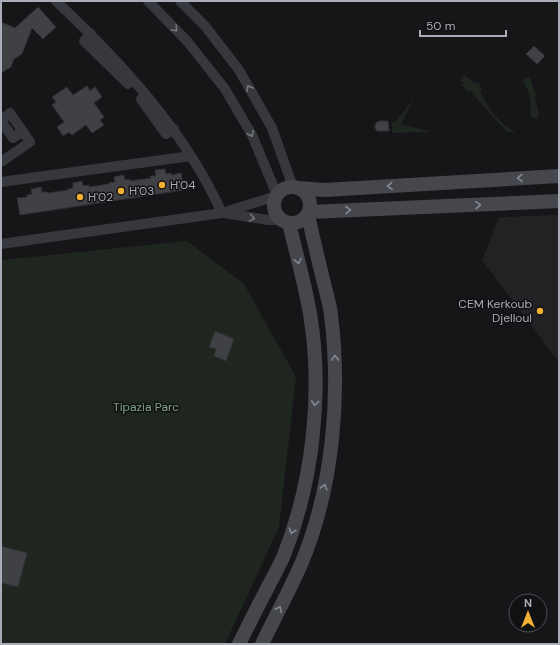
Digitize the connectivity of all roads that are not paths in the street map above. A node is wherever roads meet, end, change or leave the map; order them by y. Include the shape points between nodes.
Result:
1 (56, 1) edge
2 (148, 1) edge
3 (180, 1) edge
4 (1, 121) edge
5 (191, 156) junction
6 (1, 162) edge
7 (559, 176) edge
8 (1, 182) edge
9 (296, 187) junction
10 (277, 196) junction
11 (559, 200) edge
12 (222, 213) junction
13 (308, 213) junction
14 (286, 221) junction
15 (2, 241) edge
16 (239, 644) edge
17 (262, 644) edge

1 - 5 street via 91,34 84,41 139,96 166,134 174,129
2 -> 10 street via 187,41 225,90 252,134
9 -> 3 street via 272,128 238,70 205,26
4 - 6 street via 13,138 23,131 30,142
5 - 8 street
5 - 12 street via 211,188
7 -> 9 street via 325,190
9 - 10 street via 281,190
9 - 13 street via 308,195 311,206
10 - 12 street
10 - 14 street via 274,201 275,212
13 -> 11 street
12 -> 14 street
12 - 15 street
13 - 14 street via 300,222
17 -> 13 street via 304,555 326,481 332,439 335,355 331,313
14 -> 16 street via 310,314 314,355 313,436 298,510 284,555

